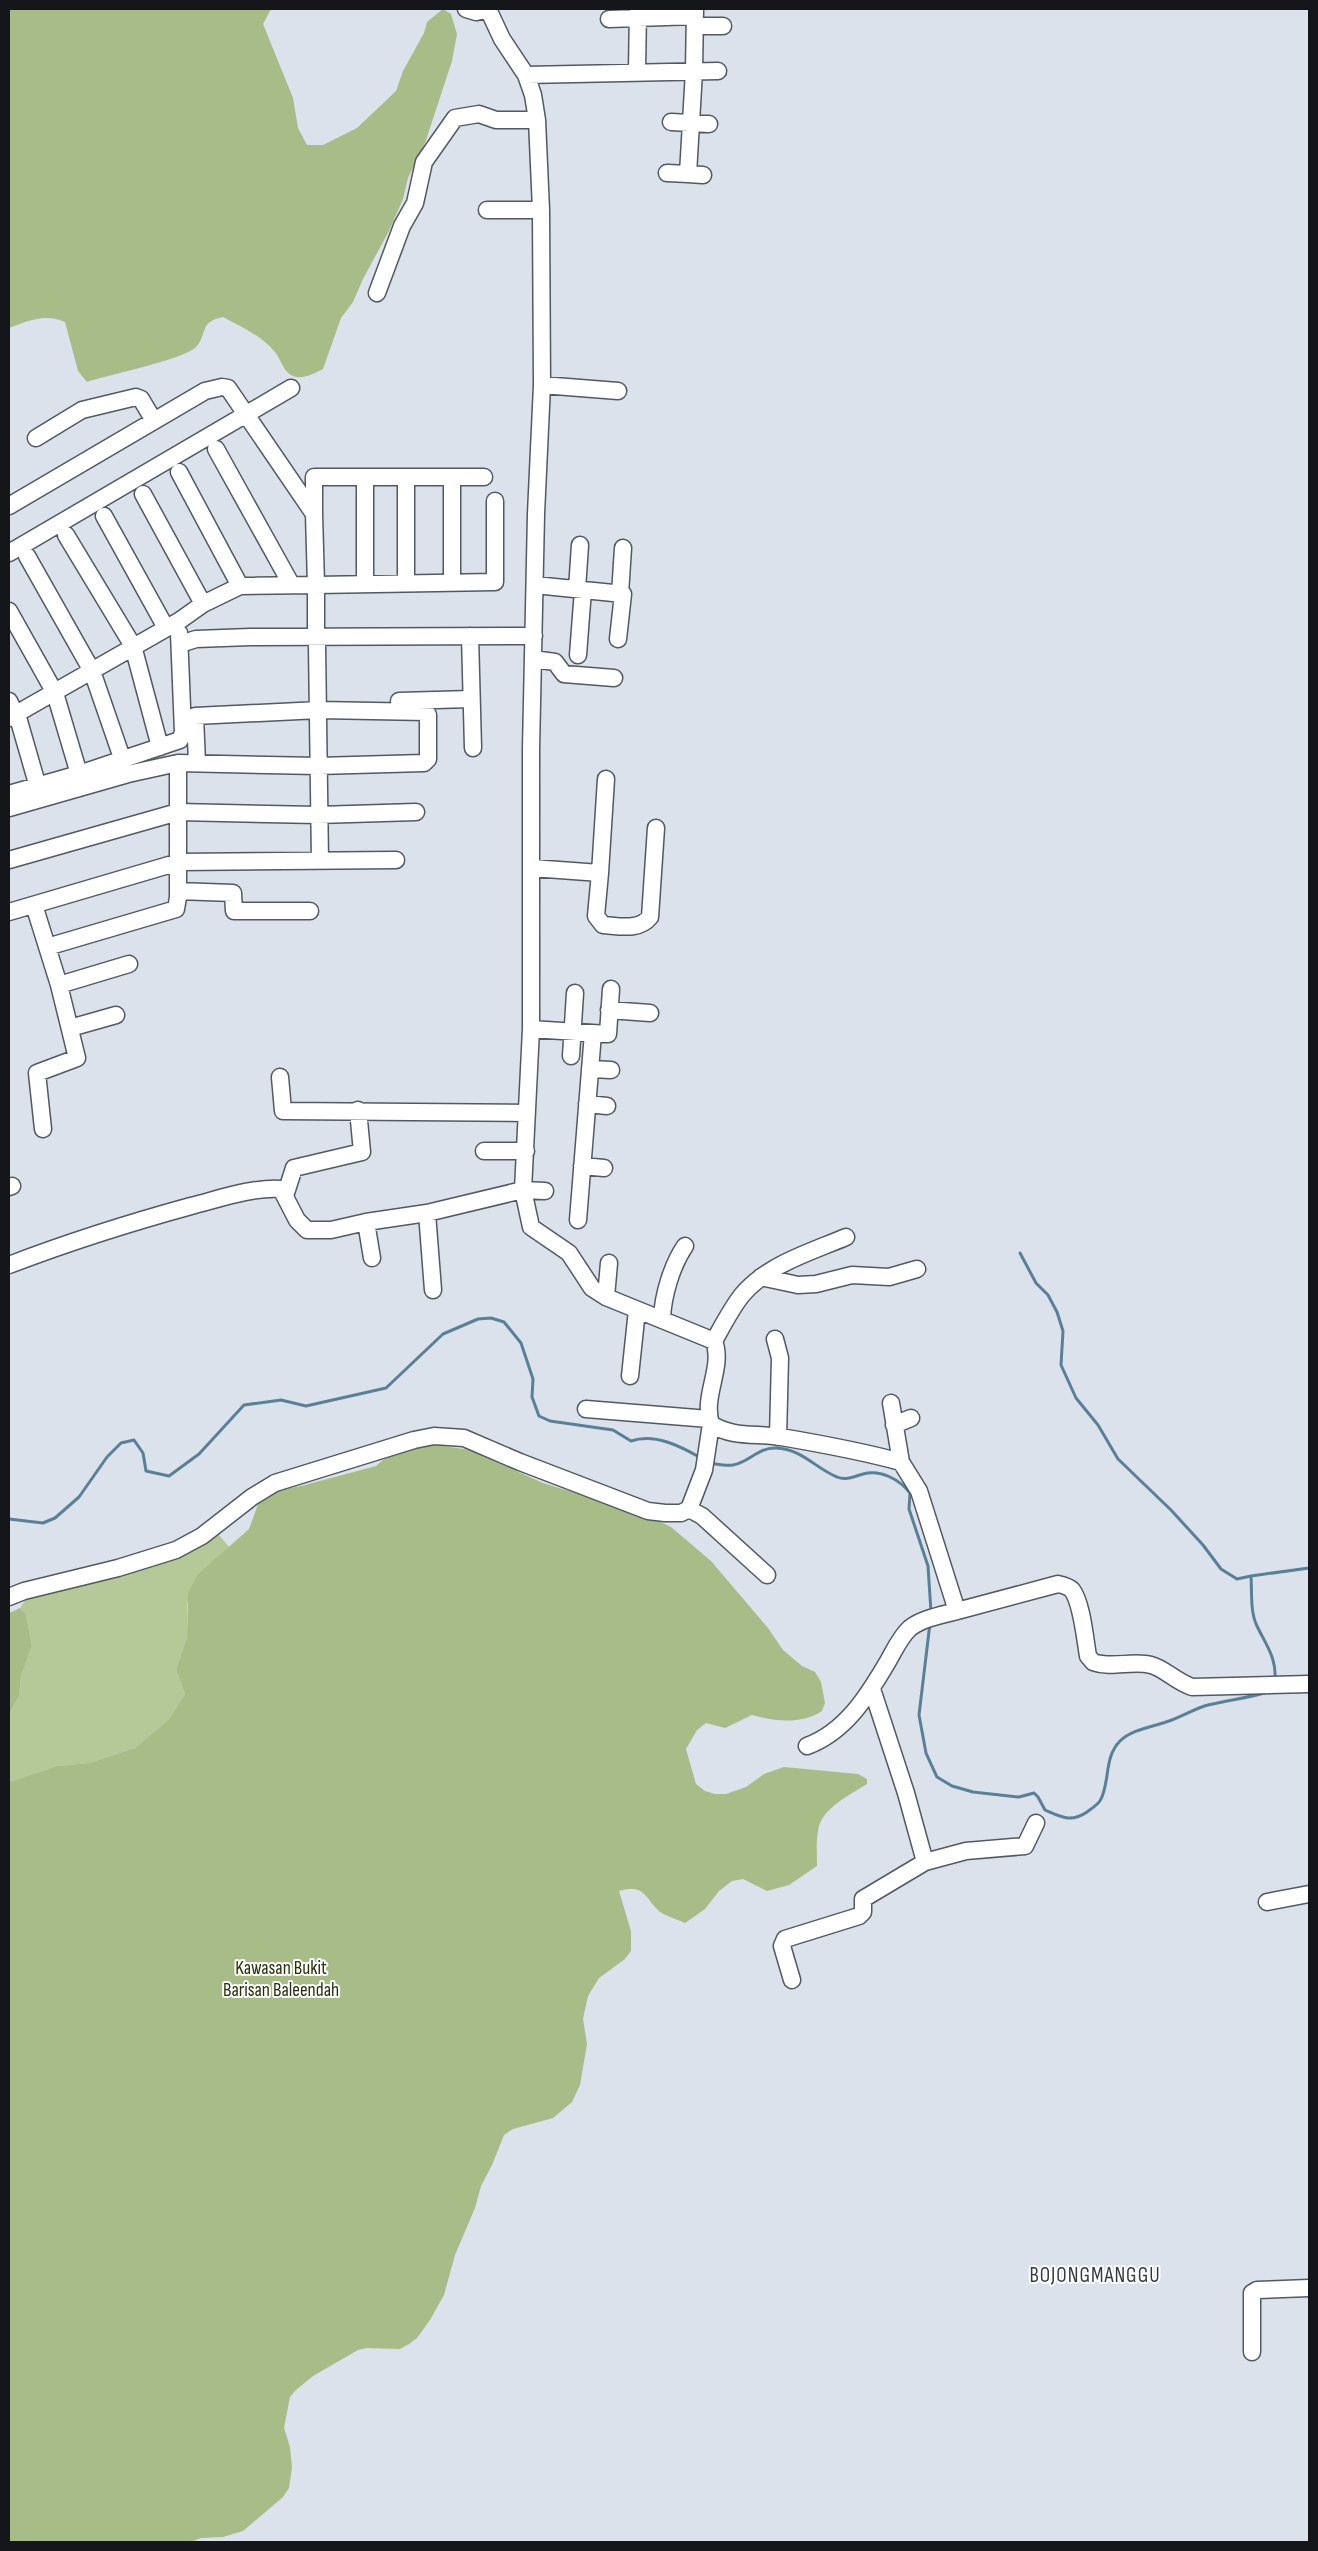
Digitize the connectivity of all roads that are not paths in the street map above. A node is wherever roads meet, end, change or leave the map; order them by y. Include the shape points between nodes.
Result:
1 (466, 9) edge
2 (487, 9) edge
3 (638, 13) edge
4 (695, 17) edge
5 (609, 19) dead end
6 (723, 26) dead end
7 (637, 71) junction
8 (694, 71) junction
9 (718, 71) dead end
10 (526, 75) junction
11 (537, 120) junction
12 (671, 122) dead end
13 (691, 122) junction
14 (709, 124) dead end
15 (667, 173) dead end
16 (487, 210) dead end
17 (541, 210) junction
18 (378, 293) dead end
19 (542, 385) junction
20 (291, 388) dead end
21 (618, 391) dead end
22 (246, 414) junction
23 (154, 421) junction
24 (36, 438) dead end
25 (216, 450) dead end
26 (179, 472) dead end
27 (365, 477) junction
28 (406, 477) junction
29 (452, 477) junction
30 (484, 477) dead end
31 (143, 494) dead end
32 (495, 501) dead end
33 (9, 506) edge
34 (314, 514) junction
35 (104, 516) dead end
36 (66, 535) dead end
37 (580, 545) dead end
38 (623, 548) dead end
39 (9, 553) edge
40 (27, 556) dead end
41 (452, 582) junction
42 (365, 583) junction
43 (406, 583) junction
44 (291, 584) junction
45 (316, 585) junction
46 (240, 586) junction
47 (536, 586) junction
48 (580, 590) junction
49 (620, 594) junction
50 (203, 604) junction
51 (9, 611) edge
52 (172, 624) junction
53 (618, 639) dead end
54 (470, 640) junction
55 (317, 641) junction
56 (180, 644) junction
57 (134, 646) junction
58 (534, 646) junction
59 (578, 655) dead end
60 (92, 671) junction
61 (614, 678) dead end
62 (55, 693) junction
63 (471, 699) junction
64 (319, 706) junction
65 (182, 707) junction
66 (11, 711) edge
67 (160, 747) junction
68 (472, 748) dead end
69 (122, 758) junction
70 (178, 763) junction
71 (197, 763) junction
72 (318, 766) junction
73 (79, 774) junction
74 (606, 780) dead end
75 (38, 786) junction
76 (9, 794) edge
77 (9, 808) edge
78 (178, 812) junction
79 (416, 812) dead end
80 (318, 814) junction
81 (656, 828) dead end
82 (9, 860) edge
83 (320, 860) junction
84 (396, 860) dead end
85 (179, 862) junction
86 (532, 868) junction
87 (600, 872) junction
88 (178, 891) junction
89 (34, 905) junction
90 (310, 911) dead end
91 (9, 912) edge
92 (47, 947) junction
93 (129, 964) dead end
94 (59, 986) junction
95 (611, 989) dead end
96 (575, 993) dead end
97 (610, 1010) junction
98 (650, 1013) dead end
99 (116, 1015) dead end
100 (70, 1028) junction
101 (531, 1029) junction
102 (572, 1032) junction
103 (593, 1033) junction
104 (571, 1056) dead end
105 (590, 1068) junction
106 (611, 1070) dead end
107 (280, 1077) dead end
108 (587, 1104) junction
109 (607, 1106) dead end
110 (358, 1110) junction
111 (526, 1113) junction
112 (43, 1129) dead end
113 (484, 1151) dead end
114 (526, 1151) junction
115 (582, 1166) junction
116 (604, 1168) dead end
117 (523, 1190) junction
118 (545, 1191) dead end
119 (285, 1196) junction
120 (427, 1213) junction
121 (578, 1220) dead end
122 (366, 1222) junction
123 (846, 1237) dead end
124 (685, 1246) dead end
125 (372, 1258) dead end
126 (609, 1263) dead end
127 (9, 1265) edge
128 (916, 1269) dead end
129 (761, 1277) junction
130 (433, 1290) dead end
131 (606, 1297) junction
132 (637, 1310) junction
133 (662, 1318) junction
134 (775, 1340) dead end
135 (714, 1341) junction
136 (630, 1376) dead end
137 (891, 1403) dead end
138 (586, 1409) dead end
139 (911, 1418) dead end
140 (710, 1422) junction
141 (894, 1425) junction
142 (778, 1437) junction
143 (901, 1462) junction
144 (689, 1509) junction
145 (767, 1575) dead end
146 (9, 1597) edge
147 (957, 1611) junction
148 (1309, 1684) edge
149 (872, 1689) junction
150 (807, 1746) dead end
151 (1036, 1823) dead end
152 (925, 1862) junction
153 (1309, 1894) edge
154 (1267, 1902) dead end
155 (792, 1980) dead end
156 (1309, 2288) edge
157 (1252, 2352) dead end

1 - 2 street via 476,12
2 - 10 street
3 - 4 street
3 - 5 street
3 - 7 street
4 - 6 street
4 - 8 street
7 - 8 street
7 - 10 street
8 - 9 street
8 - 13 street
10 - 11 street
11 - 17 street
11 - 18 street via 496,120 479,114 455,118 424,162 415,203 402,226
12 - 13 street
13 - 14 street
13 - 15 street via 695,174
16 - 17 street
17 - 19 street
19 - 21 street
19 - 47 street
20 - 22 street
22 - 23 street via 228,388 222,387 205,391
22 - 34 street
22 - 39 street
23 - 24 street via 141,398 136,397 82,410
23 - 33 street
25 - 44 street
26 - 46 street
27 - 28 street
27 - 34 street via 314,477
27 - 42 street
28 - 29 street
28 - 43 street
29 - 30 street
29 - 41 street
31 - 50 street
32 - 41 street via 494,582
34 - 45 street
35 - 52 street
36 - 57 street
37 - 48 street
38 - 49 street
40 - 60 street
41 - 43 street
42 - 43 street
42 - 45 street
44 - 45 street
44 - 46 street
45 - 55 street
46 - 50 street
47 - 48 street
47 - 58 street
48 - 49 street
48 - 59 street
49 - 53 street via 623,594
50 - 52 street
51 - 62 street
52 - 56 street
52 - 57 street
54 - 55 street
54 - 58 street
54 - 63 street
55 - 56 street via 250,642 196,648
55 - 64 street
56 - 65 street
57 - 60 street
57 - 67 street
58 - 61 street via 555,662 564,674
58 - 86 street
60 - 62 street
60 - 69 street
62 - 66 street
62 - 73 street
63 - 64 street
63 - 68 street
64 - 65 street
64 - 71 street via 196,716
64 - 72 street
64 - 72 street via 426,712 428,759 424,763
65 - 67 street via 183,732 180,740
66 - 75 street
67 - 69 street
69 - 73 street
70 - 71 street
70 - 77 street
70 - 78 street
71 - 72 street
72 - 80 street
73 - 75 street
74 - 87 street
75 - 76 street
78 - 80 street
78 - 82 street
78 - 85 street
79 - 80 street
80 - 83 street
81 - 87 street via 650,917 647,921 640,926 603,925 596,916
83 - 84 street
83 - 85 street
85 - 88 street
85 - 89 street
86 - 87 street
86 - 101 street
88 - 90 street via 233,893 234,912
88 - 92 street via 176,909
89 - 91 street
89 - 92 street
92 - 94 street
93 - 94 street
94 - 100 street
95 - 97 street
96 - 102 street
97 - 98 street
97 - 103 street via 608,1034
99 - 100 street
100 - 112 street via 77,1058 37,1073
101 - 102 street
101 - 111 street
102 - 103 street
102 - 104 street
103 - 105 street
105 - 106 street
105 - 108 street
107 - 110 street via 283,1111
108 - 109 street
108 - 115 street
110 - 111 street
110 - 119 street via 362,1152 294,1168
111 - 114 street
113 - 114 street
114 - 117 street
115 - 116 street
115 - 121 street
117 - 118 street
117 - 120 street
117 - 131 street via 531,1227 569,1253 592,1288
119 - 122 street via 297,1220 307,1230 331,1230
119 - 127 street via 281,1189 272,1188 221,1198 109,1229
120 - 122 street
120 - 130 street
122 - 125 street
123 - 129 street via 780,1264
124 - 133 street via 668,1286
126 - 131 street
128 - 129 street via 889,1277 852,1275 798,1285
129 - 135 street via 743,1294
131 - 132 street
132 - 133 street
132 - 136 street
133 - 135 street
134 - 142 street via 780,1358
135 - 140 street via 718,1356 707,1401
137 - 141 street
138 - 140 street
139 - 141 street
140 - 142 street via 728,1433
140 - 144 street via 705,1464
141 - 143 street
142 - 143 street via 856,1450
143 - 147 street via 919,1491
144 - 145 street via 702,1516
144 - 146 street via 665,1514 648,1511 464,1438 434,1436 275,1483 202,1536 176,1550 118,1568 24,1590
147 - 148 street via 1058,1584 1072,1590 1088,1656 1093,1662 1152,1665 1192,1687
147 - 149 street via 911,1627
149 - 150 street via 837,1731
149 - 152 street
151 - 152 street via 1023,1847 966,1851
152 - 155 street via 863,1899 863,1912 859,1916 783,1941
153 - 154 street
156 - 157 street via 1257,2290 1252,2293

